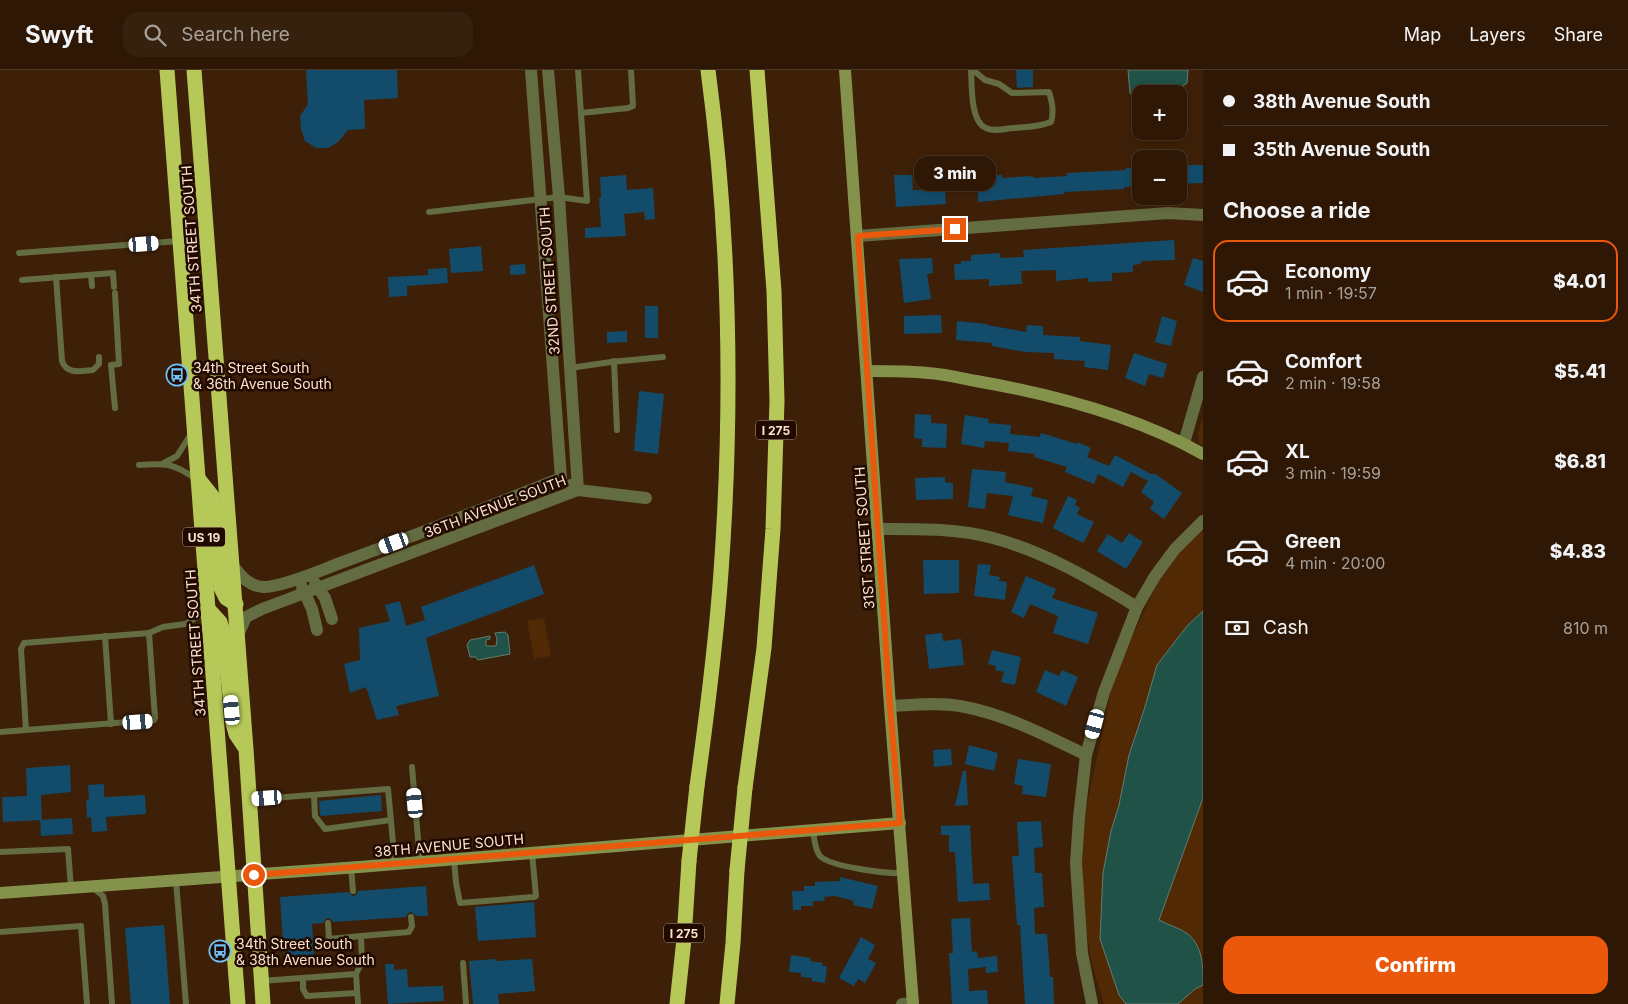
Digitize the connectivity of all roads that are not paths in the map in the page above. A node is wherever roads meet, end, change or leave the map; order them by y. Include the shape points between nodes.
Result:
1 (167, 70) edge
2 (184, 70) edge
3 (194, 70) edge
4 (531, 70) edge
5 (548, 70) edge
6 (578, 70) edge
7 (631, 70) edge
8 (708, 70) edge
9 (757, 70) edge
10 (845, 70) edge
11 (972, 70) edge
12 (196, 92) junction
13 (580, 113) junction
14 (559, 197) junction
15 (540, 200) junction
16 (429, 212) dead end
17 (1203, 215) edge
18 (858, 236) junction
19 (207, 239) junction
20 (179, 241) junction
21 (20, 253) dead end
22 (91, 275) junction
23 (56, 278) junction
24 (22, 280) dead end
25 (92, 286) dead end
26 (99, 357) dead end
27 (663, 357) dead end
28 (614, 362) junction
29 (570, 368) junction
30 (867, 371) junction
31 (1203, 377) edge
32 (115, 408) dead end
33 (195, 427) junction
34 (617, 430) dead end
35 (1184, 443) junction
36 (1203, 454) edge
37 (164, 463) junction
38 (139, 465) dead end
39 (561, 478) junction
40 (200, 481) junction
41 (578, 490) junction
42 (646, 498) dead end
43 (1203, 521) edge
44 (445, 524) junction
45 (879, 529) junction
46 (453, 538) junction
47 (232, 566) junction
48 (304, 576) junction
49 (318, 589) junction
50 (306, 594) junction
51 (236, 604) junction
52 (1137, 607) junction
53 (209, 610) junction
54 (332, 619) dead end
55 (317, 630) dead end
56 (149, 633) junction
57 (105, 636) junction
58 (238, 636) junction
59 (890, 706) junction
60 (111, 724) junction
61 (26, 730) junction
62 (0, 732) edge
63 (246, 749) junction
64 (1086, 755) junction
65 (412, 767) dead end
66 (314, 795) junction
67 (249, 800) junction
68 (391, 820) junction
69 (900, 823) junction
70 (813, 830) junction
71 (0, 852) edge
72 (532, 853) junction
73 (454, 859) junction
74 (420, 862) junction
75 (394, 864) junction
76 (350, 868) junction
77 (904, 873) junction
78 (254, 875) junction
79 (228, 876) junction
80 (176, 881) junction
81 (91, 886) junction
82 (71, 888) junction
83 (353, 891) dead end
84 (0, 893) edge
85 (411, 917) dead end
86 (328, 923) dead end
87 (0, 932) edge
88 (361, 936) junction
89 (463, 963) dead end
90 (356, 974) junction
91 (303, 978) junction
92 (261, 981) junction
93 (357, 992) junction
94 (87, 1004) edge
95 (112, 1004) edge
96 (186, 1004) edge
97 (238, 1004) edge
98 (262, 1004) edge
99 (358, 1004) edge
100 (466, 1004) edge
101 (677, 1004) edge
102 (727, 1004) edge
103 (910, 1004) edge
104 (1092, 1004) edge

1 - 20 highway, 34TH STREET SOUTH / US 19
2 - 12 highway via 185,81
3 - 12 highway, 34TH STREET SOUTH / US 19
4 - 15 street, 32ND STREET SOUTH
5 - 14 street, 32ND STREET SOUTH
6 - 13 lane
7 - 13 lane via 633,106
8 - 101 highway, I 275, bridge via 724,228 726,462 714,648 689,862
9 - 102 highway, I 275, bridge via 774,291 777,401 764,648 745,788
10 - 18 street, 31ST STREET SOUTH
11 - 11 lane via 1012,93 1049,92 1051,122 995,130 983,127 972,101
12 - 19 highway, 34TH STREET SOUTH / US 19
13 - 14 lane via 587,201
14 - 15 lane
14 - 29 street, 32ND STREET SOUTH
15 - 16 lane
15 - 39 street, 32ND STREET SOUTH
17 - 18 street via 1168,212
18 - 30 street, 31ST STREET SOUTH
19 - 20 street
19 - 47 highway, 34TH STREET SOUTH / US 19
20 - 21 lane
20 - 33 highway, 34TH STREET SOUTH / US 19
22 - 23 lane
22 - 25 lane
22 - 32 lane via 113,273 119,364 111,365
23 - 24 lane
23 - 26 lane via 64,367 71,372 93,370 99,364
27 - 28 lane
28 - 29 lane
28 - 34 lane
29 - 41 street, 32ND STREET SOUTH
30 - 35 street via 929,372 999,385 1117,417
30 - 45 street, 31ST STREET SOUTH
31 - 35 street
33 - 37 lane via 177,456
33 - 40 highway, 34TH STREET SOUTH / US 19
35 - 36 street
37 - 38 lane
37 - 40 lane
39 - 41 street, 36TH AVENUE SOUTH
39 - 44 street, 36TH AVENUE SOUTH
40 - 51 highway via 212,496 221,588 226,598
40 - 53 highway, 34TH STREET SOUTH / US 19
41 - 42 street, 36TH AVENUE SOUTH
41 - 46 street, 36TH AVENUE SOUTH
43 - 52 street via 1175,549
44 - 46 lane
44 - 48 street, 36TH AVENUE SOUTH
45 - 52 street via 922,529 992,538 1076,570
45 - 59 street, 31ST STREET SOUTH
46 - 49 street, 36TH AVENUE SOUTH
47 - 48 street, 36TH AVENUE SOUTH via 246,581 262,587
47 - 51 highway, 34TH STREET SOUTH / US 19
48 - 49 street
48 - 50 street
49 - 50 street, 36TH AVENUE SOUTH
49 - 54 street
50 - 55 street
50 - 58 street, 36TH AVENUE SOUTH via 246,617
51 - 58 highway, 34TH STREET SOUTH / US 19
52 - 64 street via 1104,692
53 - 56 lane via 185,624
53 - 63 highway via 223,631 233,723
53 - 79 highway, 34TH STREET SOUTH / US 19
56 - 57 lane
56 - 60 lane via 155,718
57 - 60 lane
57 - 61 lane via 27,642 22,646
58 - 63 highway, 34TH STREET SOUTH / US 19
59 - 64 street via 959,706 1000,716
59 - 69 street, 31ST STREET SOUTH
60 - 61 lane
61 - 62 lane
63 - 67 highway, 34TH STREET SOUTH / US 19
64 - 104 street via 1076,864 1082,953
65 - 74 lane
66 - 67 lane
66 - 68 lane via 315,816 325,829
66 - 68 lane via 388,789
67 - 78 highway, 34TH STREET SOUTH / US 19
68 - 75 lane
69 - 70 street, 38TH AVENUE SOUTH
69 - 77 street, 31ST STREET SOUTH
70 - 72 street, 38TH AVENUE SOUTH
70 - 77 lane via 818,854 828,862 887,874
71 - 82 lane via 68,849
72 - 73 street, 38TH AVENUE SOUTH
72 - 73 lane via 536,896 460,903
73 - 74 street, 38TH AVENUE SOUTH
74 - 75 street, 38TH AVENUE SOUTH
75 - 76 street, 38TH AVENUE SOUTH
76 - 78 street, 38TH AVENUE SOUTH
76 - 83 lane
77 - 103 street, 31ST STREET SOUTH
78 - 79 street, 38TH AVENUE SOUTH
78 - 92 highway, 34TH STREET SOUTH / US 19
79 - 80 street, 38TH AVENUE SOUTH
79 - 97 highway, 34TH STREET SOUTH / US 19
80 - 81 street, 38TH AVENUE SOUTH
80 - 96 lane
81 - 82 street, 38TH AVENUE SOUTH
81 - 95 lane via 103,896 105,904
82 - 84 street, 38TH AVENUE SOUTH
85 - 88 lane via 409,932
86 - 88 lane via 329,939
87 - 94 lane via 81,926
88 - 90 lane via 362,962
89 - 100 lane
90 - 91 lane
90 - 93 lane
91 - 92 lane
91 - 93 lane via 307,996
92 - 98 highway, 34TH STREET SOUTH / US 19
93 - 99 lane

